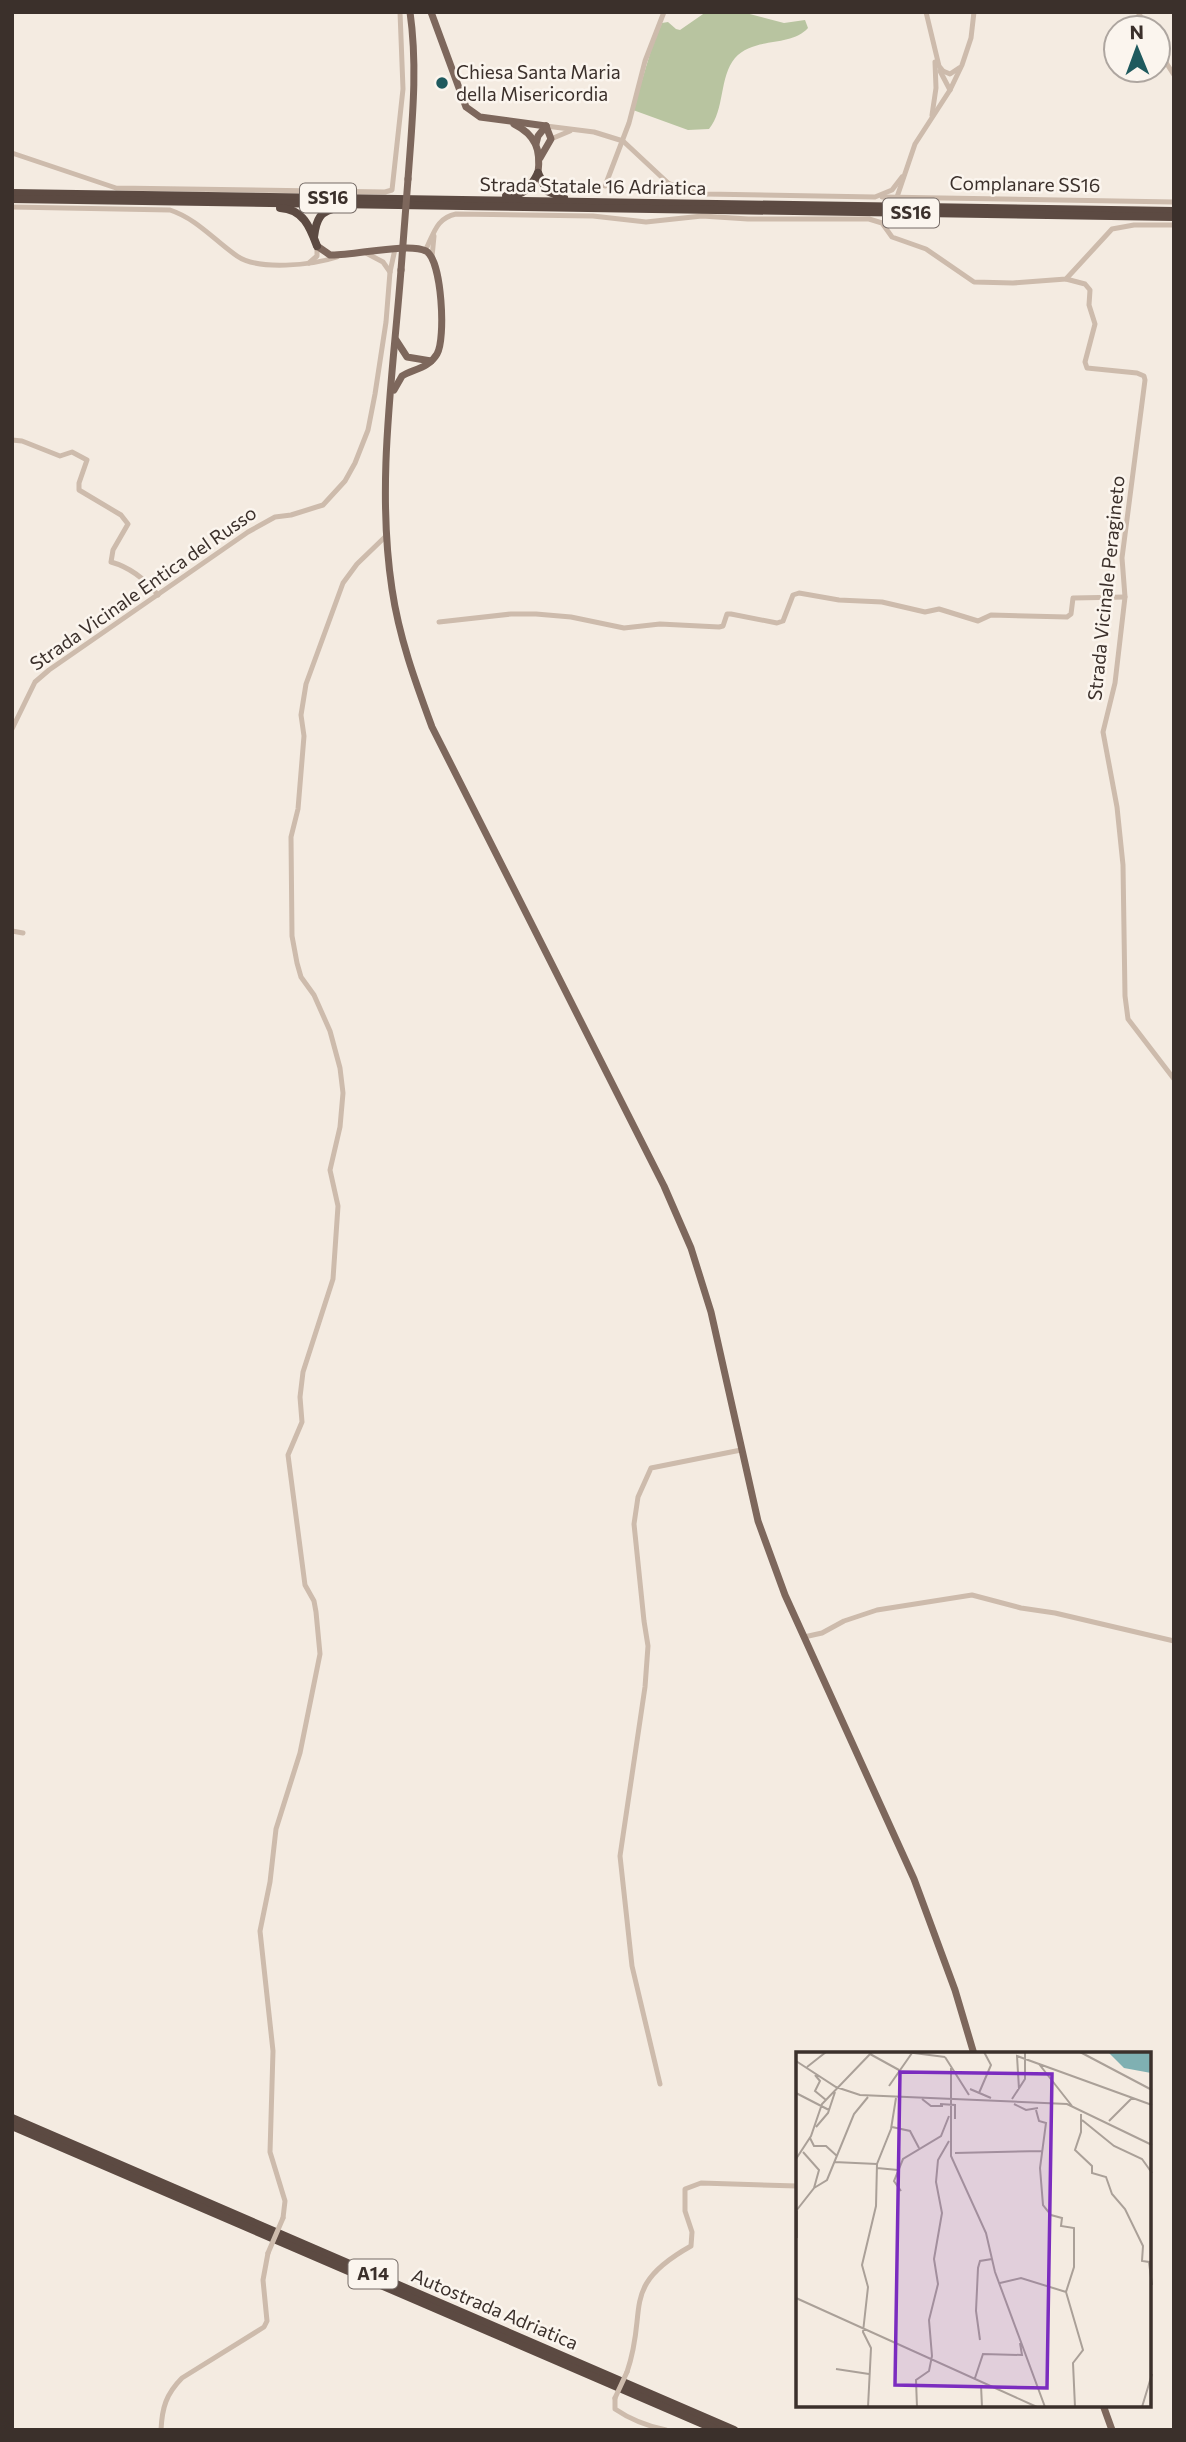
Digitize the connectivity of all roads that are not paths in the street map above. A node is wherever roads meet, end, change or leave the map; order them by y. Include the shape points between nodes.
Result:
1 (400, 12) edge
2 (430, 12) edge
3 (664, 12) edge
4 (926, 12) edge
5 (974, 12) edge
6 (410, 13) edge
7 (933, 48) junction
8 (962, 65) junction
9 (939, 66) junction
10 (936, 75) junction
11 (950, 90) junction
12 (932, 118) junction
13 (511, 122) junction
14 (546, 126) junction
15 (579, 130) junction
16 (551, 139) junction
17 (623, 141) junction
18 (536, 144) junction
19 (12, 153) edge
20 (540, 158) junction
21 (538, 173) junction
22 (605, 186) dead end
23 (899, 186) junction
24 (12, 194) edge
25 (875, 197) junction
26 (897, 197) junction
27 (917, 198) junction
28 (12, 199) edge
29 (444, 200) junction
30 (232, 202) junction
31 (588, 202) junction
32 (1174, 202) edge
33 (390, 205) junction
34 (646, 206) junction
35 (12, 207) edge
36 (1174, 211) edge
37 (1174, 217) edge
38 (1174, 225) edge
39 (435, 233) junction
40 (314, 237) junction
41 (317, 246) junction
42 (395, 249) junction
43 (425, 251) junction
44 (365, 252) junction
45 (340, 256) junction
46 (432, 257) junction
47 (308, 264) junction
48 (389, 270) junction
49 (1066, 279) junction
50 (396, 340) junction
51 (407, 357) junction
52 (431, 361) junction
53 (394, 363) junction
54 (410, 371) junction
55 (391, 400) junction
56 (12, 440) edge
57 (386, 536) junction
58 (158, 595) junction
59 (1125, 597) junction
60 (439, 622) dead end
61 (12, 729) edge
62 (12, 931) edge
63 (23, 933) dead end
64 (1174, 1079) edge
65 (741, 1450) junction
66 (804, 1637) junction
67 (1174, 1640) edge
68 (972, 2052) edge
69 (660, 2084) dead end
70 (12, 2118) edge
71 (12, 2126) edge
72 (796, 2186) edge
73 (1104, 2407) edge
74 (161, 2430) edge
75 (666, 2430) edge
76 (717, 2430) edge
77 (734, 2430) edge
78 (1112, 2430) edge

1 - 19 street via 403,89 393,190 116,188
2 - 13 main road via 466,107 480,117
3 - 17 street
4 - 7 street
5 - 8 street
6 - 50 main road, bridge via 414,83
7 - 9 street
7 - 10 street
8 - 9 street via 950,74
8 - 11 street
9 - 11 street
10 - 11 street via 939,85
10 - 12 street
11 - 12 street
12 - 23 street via 915,144
13 - 14 main road
13 - 18 main road via 529,133
14 - 15 street
14 - 16 main road
14 - 18 main road
15 - 16 street
15 - 17 street
16 - 20 main road
17 - 22 street
17 - 25 street, Complanare SS16 via 668,183 685,190
18 - 20 main road
20 - 21 main road
21 - 29 highway via 517,195
21 - 31 highway via 552,194
23 - 25 street
23 - 26 street
23 - 27 street
24 - 29 highway, Strada Statale 16 Adriatica / SS16
25 - 26 street, Complanare SS16
26 - 27 street, Complanare SS16
27 - 32 street, Complanare SS16
28 - 30 highway, Strada Statale 16 Adriatica / SS16
29 - 31 highway, Strada Statale 16 Adriatica / SS16
30 - 33 highway, Strada Statale 16 Adriatica / SS16
30 - 40 highway via 294,210
31 - 34 highway, Strada Statale 16 Adriatica / SS16
33 - 34 highway, Strada Statale 16 Adriatica / SS16
33 - 40 highway via 326,210 317,219
34 - 36 highway, Strada Statale 16 Adriatica / SS16
34 - 37 highway, Strada Statale 16 Adriatica / SS16
35 - 47 street via 170,210 192,219 244,260
38 - 49 street via 1112,229
39 - 43 street
39 - 46 street
39 - 49 street via 440,220 456,214 593,216 646,222 702,216 869,219 882,223 892,237 926,249 974,282
40 - 41 highway
41 - 45 main road via 330,256
41 - 47 street via 317,256
42 - 43 main road
42 - 44 main road
42 - 48 street, Strada Vicinale Entica del Russo
43 - 46 main road
44 - 45 main road
44 - 48 street
45 - 47 street
46 - 52 main road via 438,273 441,336
48 - 58 street, Strada Vicinale Entica del Russo via 386,322 370,418 345,481 323,505 265,521
49 - 59 street, Strada Vicinale Peragineto via 1090,290 1095,324 1085,366 1137,373 1145,380 1122,558
50 - 51 main road
50 - 53 main road
51 - 52 main road
51 - 53 main road
52 - 54 main road
53 - 54 main road
53 - 55 main road
54 - 55 main road via 401,376
55 - 57 main road
56 - 58 street via 60,456 72,452 87,460 79,490 123,516 128,524 111,562 130,569
57 - 65 main road via 398,624 432,727 691,1248 711,1312
57 - 74 street, bridge via 343,583 306,684 298,808 290,852 297,963 330,1031 343,1093 330,1170 338,1206 333,1279 303,1372 302,1422 288,1455 305,1585 314,1601 320,1654 300,1754 276,1829 260,1931 274,2051 270,2152 285,2208 263,2280 266,2324 174,2386 164,2402
58 - 61 street, Strada Vicinale Entica del Russo via 35,682
59 - 60 street via 1073,598 1071,614 1066,617 990,615 978,621 939,609 925,612 799,593 793,595 783,621 776,623 731,614 719,627 660,624 624,628 536,614
59 - 64 street, Strada Vicinale Peragineto via 1115,682 1103,732 1123,865 1125,996 1130,1025
62 - 63 street
65 - 66 main road via 767,1548
65 - 69 street via 651,1468 639,1492 635,1516 648,1646 620,1856 632,1966
66 - 67 street via 877,1610 972,1595
66 - 68 main road via 914,1879 955,1990
70 - 77 highway, Autostrada Adriatica / A14
71 - 76 highway, Autostrada Adriatica / A14
72 - 75 street, bridge via 701,2183 685,2189 691,2246 651,2274 639,2297 635,2349 615,2398 615,2409 625,2416
73 - 78 main road

